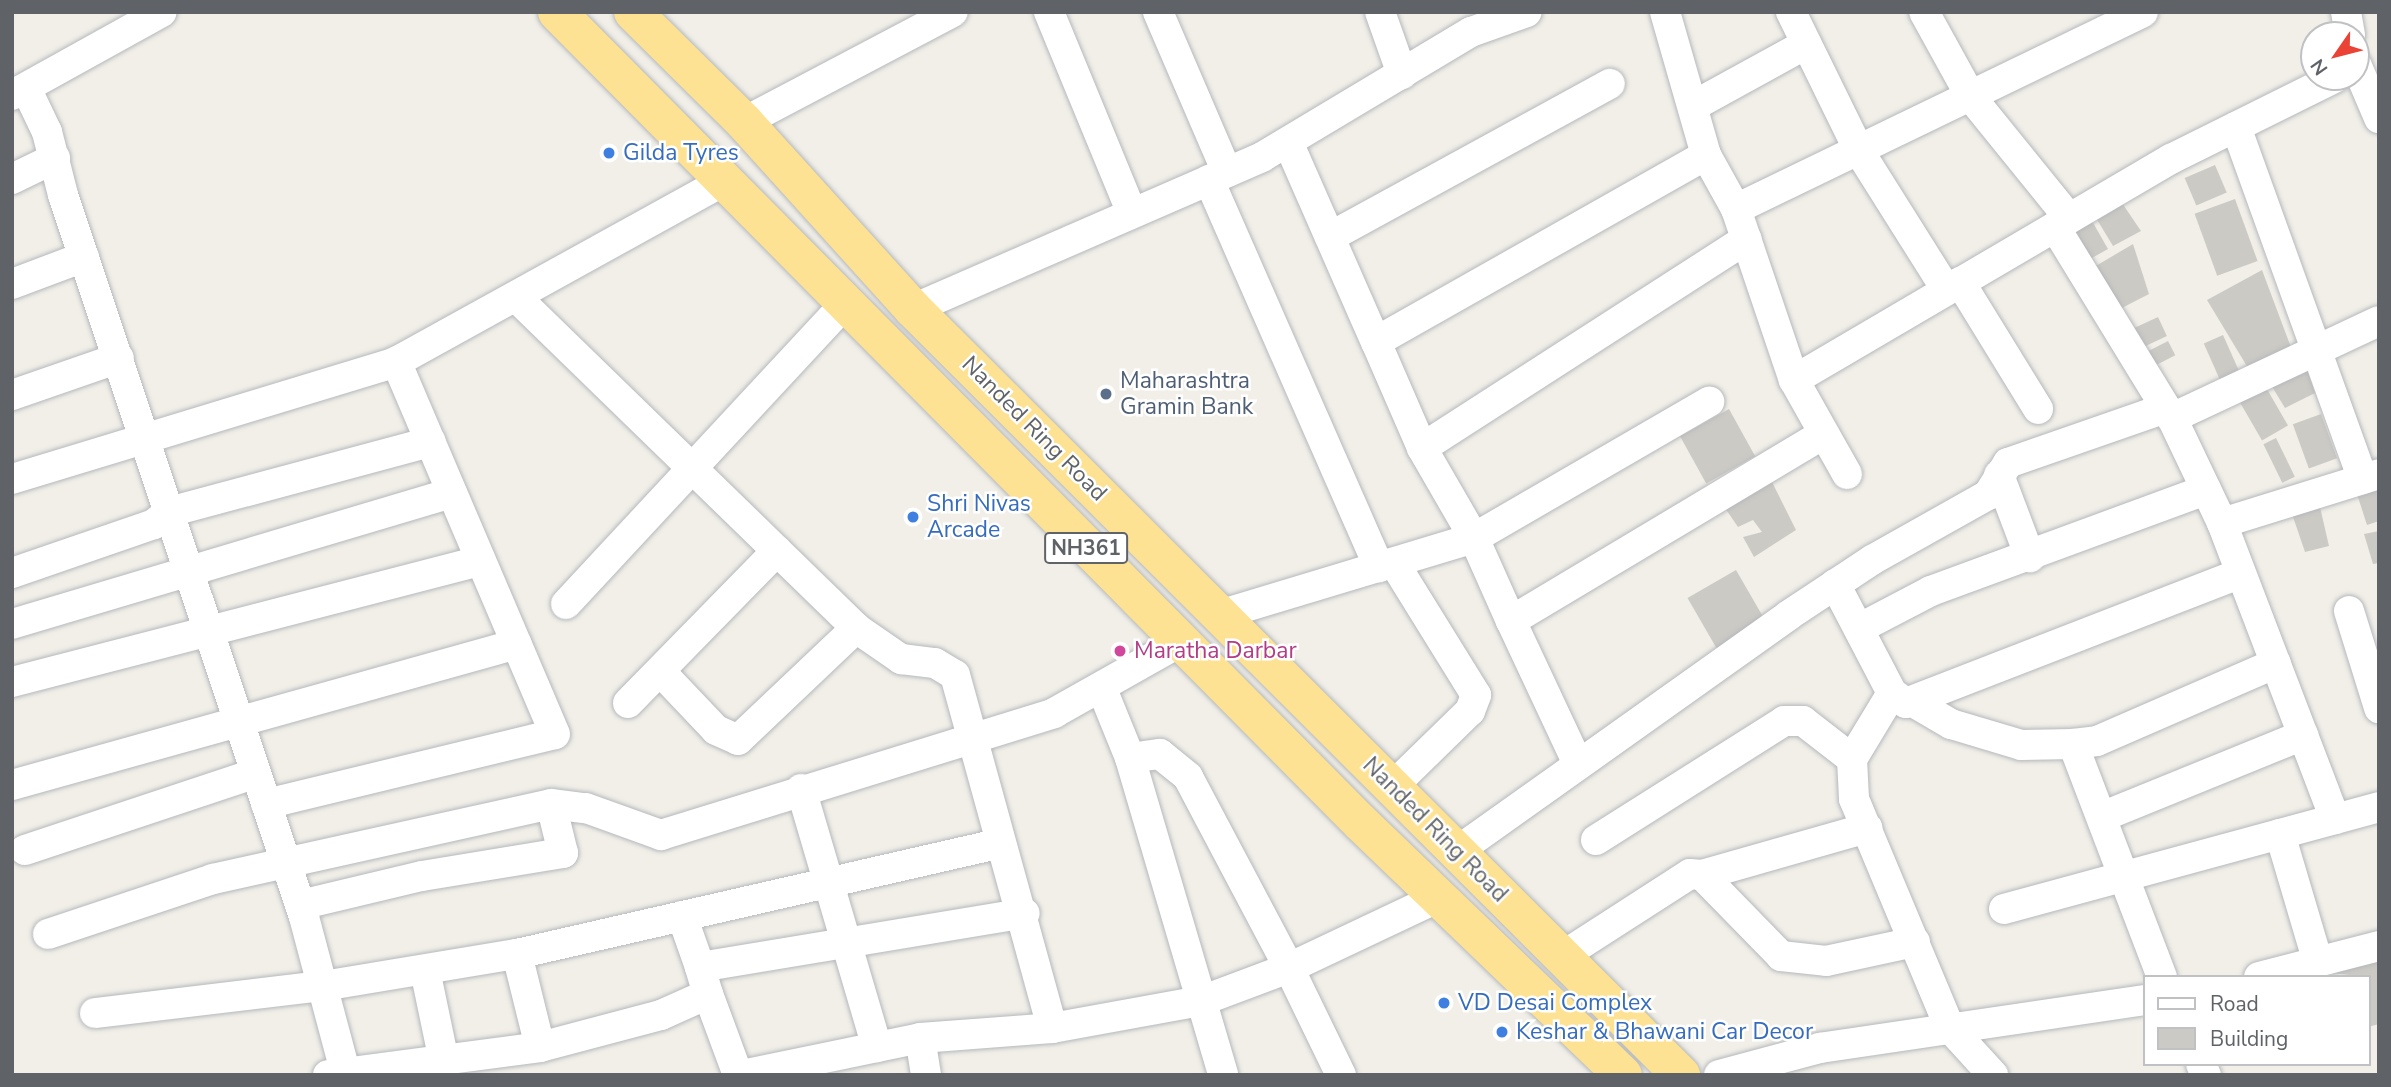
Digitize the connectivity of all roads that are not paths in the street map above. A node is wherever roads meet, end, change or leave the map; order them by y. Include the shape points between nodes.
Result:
1 (162, 12) edge
2 (557, 12) edge
3 (633, 12) edge
4 (953, 12) edge
5 (1049, 12) edge
6 (1158, 12) edge
7 (1380, 12) edge
8 (1527, 12) edge
9 (1665, 12) edge
10 (1791, 12) edge
11 (1924, 12) edge
12 (2143, 12) edge
13 (1806, 44) junction
14 (1402, 74) junction
15 (1610, 84) dead end
16 (2308, 91) edge
17 (2367, 91) edge
18 (19, 92) edge
19 (1972, 97) junction
20 (1695, 105) junction
21 (2379, 118) edge
22 (744, 122) junction
23 (2236, 127) junction
24 (1288, 142) junction
25 (51, 145) junction
26 (1859, 151) junction
27 (1706, 155) junction
28 (1218, 176) junction
29 (12, 178) edge
30 (722, 182) junction
31 (1735, 209) junction
32 (1132, 214) junction
33 (2062, 223) junction
34 (1330, 237) junction
35 (1746, 239) junction
36 (84, 257) junction
37 (12, 284) edge
38 (1953, 285) junction
39 (518, 299) junction
40 (844, 304) junction
41 (913, 309) junction
42 (2379, 321) edge
43 (1376, 342) junction
44 (2318, 352) junction
45 (119, 358) junction
46 (396, 362) junction
47 (1794, 380) junction
48 (12, 395) edge
49 (1709, 402) dead end
50 (2038, 409) dead end
51 (2169, 413) junction
52 (146, 435) junction
53 (1822, 435) junction
54 (430, 442) junction
55 (1422, 448) junction
56 (692, 468) junction
57 (1847, 474) dead end
58 (1999, 475) junction
59 (2371, 476) edge
60 (12, 479) edge
61 (2206, 490) junction
62 (452, 493) junction
63 (169, 512) junction
64 (2222, 523) junction
65 (1474, 538) junction
66 (777, 551) junction
67 (2030, 557) junction
68 (481, 561) junction
69 (1386, 565) junction
70 (189, 572) junction
71 (12, 573) edge
72 (2241, 573) junction
73 (1835, 584) junction
74 (566, 604) dead end
75 (2348, 611) dead end
76 (1219, 615) junction
77 (1511, 621) junction
78 (12, 624) edge
79 (1862, 627) junction
80 (856, 628) junction
81 (209, 634) junction
82 (1180, 642) junction
83 (517, 644) junction
84 (2276, 663) junction
85 (660, 671) junction
86 (12, 682) edge
87 (1102, 689) junction
88 (1904, 698) junction
89 (628, 704) dead end
90 (2379, 708) edge
91 (237, 718) junction
92 (2303, 735) junction
93 (970, 739) junction
94 (2073, 744) junction
95 (1130, 758) junction
96 (1852, 759) junction
97 (1578, 764) junction
98 (256, 773) junction
99 (12, 785) edge
100 (1392, 787) junction
101 (800, 789) junction
102 (266, 804) junction
103 (551, 804) junction
104 (2379, 807) edge
105 (2104, 816) junction
106 (2336, 819) junction
107 (1867, 828) junction
108 (412, 834) junction
109 (2280, 834) junction
110 (1596, 840) dead end
111 (1000, 843) junction
112 (25, 850) dead end
113 (1456, 852) junction
114 (286, 863) junction
115 (1702, 875) junction
116 (422, 876) junction
117 (2126, 876) junction
118 (833, 882) junction
119 (1439, 897) junction
120 (300, 905) junction
121 (2004, 909) dead end
122 (1025, 913) junction
123 (682, 916) junction
124 (48, 934) dead end
125 (1915, 942) junction
126 (850, 944) junction
127 (2379, 946) edge
128 (517, 954) junction
129 (1561, 957) junction
130 (2318, 962) junction
131 (1289, 968) junction
132 (425, 970) junction
133 (2161, 975) edge
134 (2267, 975) edge
135 (704, 981) junction
136 (323, 986) junction
137 (1201, 1000) junction
138 (2142, 1000) edge
139 (95, 1013) dead end
140 (1052, 1028) junction
141 (1950, 1028) junction
142 (920, 1038) junction
143 (540, 1047) junction
144 (877, 1047) junction
145 (444, 1061) junction
146 (340, 1074) edge
147 (740, 1075) edge
148 (926, 1075) edge
149 (1223, 1075) edge
150 (1340, 1075) edge
151 (1623, 1075) edge
152 (1681, 1075) edge
153 (1718, 1075) edge
154 (1993, 1075) edge

1 - 18 street
2 - 30 highway, NH361
3 - 22 highway, Nanded Ring Road / NH361
4 - 22 street
5 - 32 street
6 - 28 street
7 - 14 street
8 - 14 street via 1471,32
9 - 20 street
10 - 13 street
11 - 19 street
12 - 19 street
13 - 20 street
13 - 26 street
14 - 24 street
15 - 34 street
16 - 23 street
17 - 21 street
18 - 25 street
19 - 26 street
19 - 33 street
20 - 27 street
22 - 41 highway, Nanded Ring Road / NH361
23 - 33 street
23 - 44 street
24 - 28 street
24 - 34 street
25 - 29 street
25 - 36 street
26 - 31 street
26 - 38 street
27 - 31 street
27 - 43 street
28 - 32 street
28 - 69 street
30 - 39 street
30 - 40 highway, NH361
31 - 35 street
32 - 41 street
33 - 38 street
33 - 51 street
34 - 43 street
35 - 47 street
35 - 55 street
36 - 37 street
36 - 45 street
38 - 47 street
38 - 50 street
39 - 46 street
39 - 56 street
40 - 56 street
40 - 82 highway, NH361
41 - 76 highway, Nanded Ring Road / NH361
42 - 44 street
43 - 55 street
44 - 51 street
44 - 59 street
45 - 48 street
45 - 52 street
46 - 52 street
46 - 54 street
47 - 53 street
49 - 65 street
51 - 58 street via 2008,463
51 - 61 street
52 - 60 street
52 - 63 street
53 - 57 street
53 - 77 street
54 - 62 street
54 - 63 street
55 - 65 street
56 - 66 street
56 - 74 street
58 - 67 street
58 - 73 street via 1989,495
59 - 64 street
61 - 64 street
61 - 67 street
62 - 68 street
62 - 70 street
63 - 70 street
63 - 71 street via 154,524
64 - 72 street
65 - 69 street
65 - 77 street
66 - 80 street
66 - 85 street
67 - 79 street via 1931,591
68 - 81 street
68 - 83 street
69 - 76 street
69 - 100 street via 1476,695 1470,711
70 - 78 street
70 - 81 street
72 - 84 street
72 - 88 street
73 - 79 street
73 - 97 street
75 - 90 street
76 - 100 highway, Nanded Ring Road / NH361
77 - 97 street
79 - 88 street
80 - 85 street via 738,740 716,730
80 - 93 street via 901,659 935,663 956,676
81 - 86 street
81 - 91 street
82 - 87 street
82 - 119 highway, NH361
83 - 91 street
83 - 102 street via 555,734
84 - 92 street
84 - 94 street via 2097,741
85 - 89 street
87 - 93 street
87 - 95 street
88 - 94 street via 1951,724 2021,745
88 - 96 street
91 - 98 street
91 - 99 street
92 - 105 street
92 - 106 street
93 - 101 street
93 - 111 street
94 - 105 street
95 - 131 street via 1160,754 1188,777
95 - 137 street
96 - 107 street via 1849,781
96 - 110 street via 1803,721 1784,721 1762,729
97 - 113 street
98 - 102 street
98 - 112 street
100 - 113 highway, Nanded Ring Road / NH361
101 - 103 street via 661,835 586,808
101 - 118 street
102 - 114 street
103 - 108 street
103 - 116 street via 563,853
104 - 106 street
105 - 117 street
106 - 109 street
107 - 115 street
107 - 125 street
108 - 114 street
108 - 116 street
109 - 117 street
109 - 130 street
111 - 118 street
111 - 122 street
113 - 129 highway, Nanded Ring Road / NH361
114 - 120 street
114 - 124 street via 149,897
115 - 125 street via 1781,956 1826,961
115 - 129 street via 1675,880
116 - 120 street
117 - 121 street
117 - 133 street
118 - 123 street
118 - 126 street
119 - 131 street
119 - 151 highway, NH361
120 - 136 street
122 - 126 street
122 - 140 street
123 - 128 street
123 - 135 street
125 - 141 street
126 - 135 street
126 - 144 street
127 - 130 street
128 - 132 street
128 - 143 street
129 - 152 highway, Nanded Ring Road / NH361
130 - 134 street
131 - 137 street
131 - 150 street
132 - 136 street
132 - 145 street
135 - 143 street via 661,1015
135 - 147 street
136 - 139 street
136 - 146 street
137 - 140 street
137 - 149 street
138 - 141 street
140 - 142 street
141 - 153 street via 1820,1048
141 - 154 street
142 - 144 street
142 - 148 street
143 - 145 street
144 - 147 street
145 - 146 street

